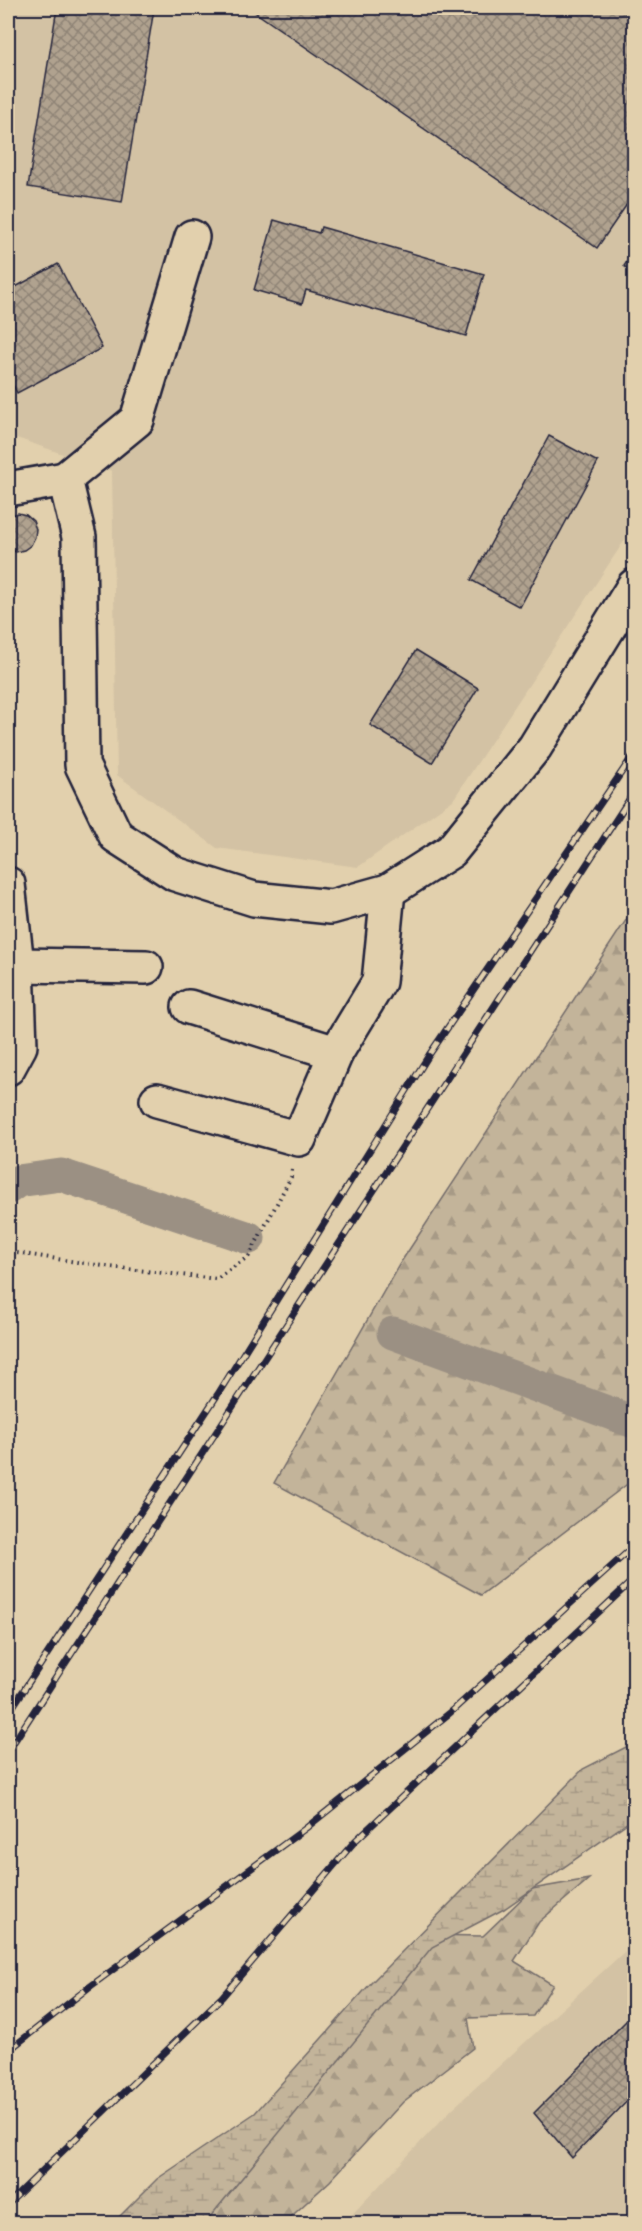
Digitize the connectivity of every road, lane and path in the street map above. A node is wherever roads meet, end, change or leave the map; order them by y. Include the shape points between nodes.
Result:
1 (192, 237) dead end
2 (65, 479) junction
3 (8, 489) edge
4 (634, 586) edge
5 (8, 884) edge
6 (388, 891) junction
7 (17, 965) junction
8 (146, 967) dead end
9 (189, 1007) dead end
10 (336, 1053) junction
11 (8, 1068) edge
12 (157, 1100) dead end
13 (299, 1139) junction
14 (8, 1257) edge

1 - 2 lane via 137,420
2 - 3 lane
2 - 6 lane via 79,537 82,765 116,836 174,874 254,899 331,907
4 - 6 lane via 535,747 451,851
5 - 7 lane
6 - 10 lane via 379,982
7 - 8 lane
7 - 11 lane via 20,1046
9 - 10 lane
10 - 13 lane
12 - 13 lane
13 - 14 path via 291,1177 249,1256 217,1279 11,1252

